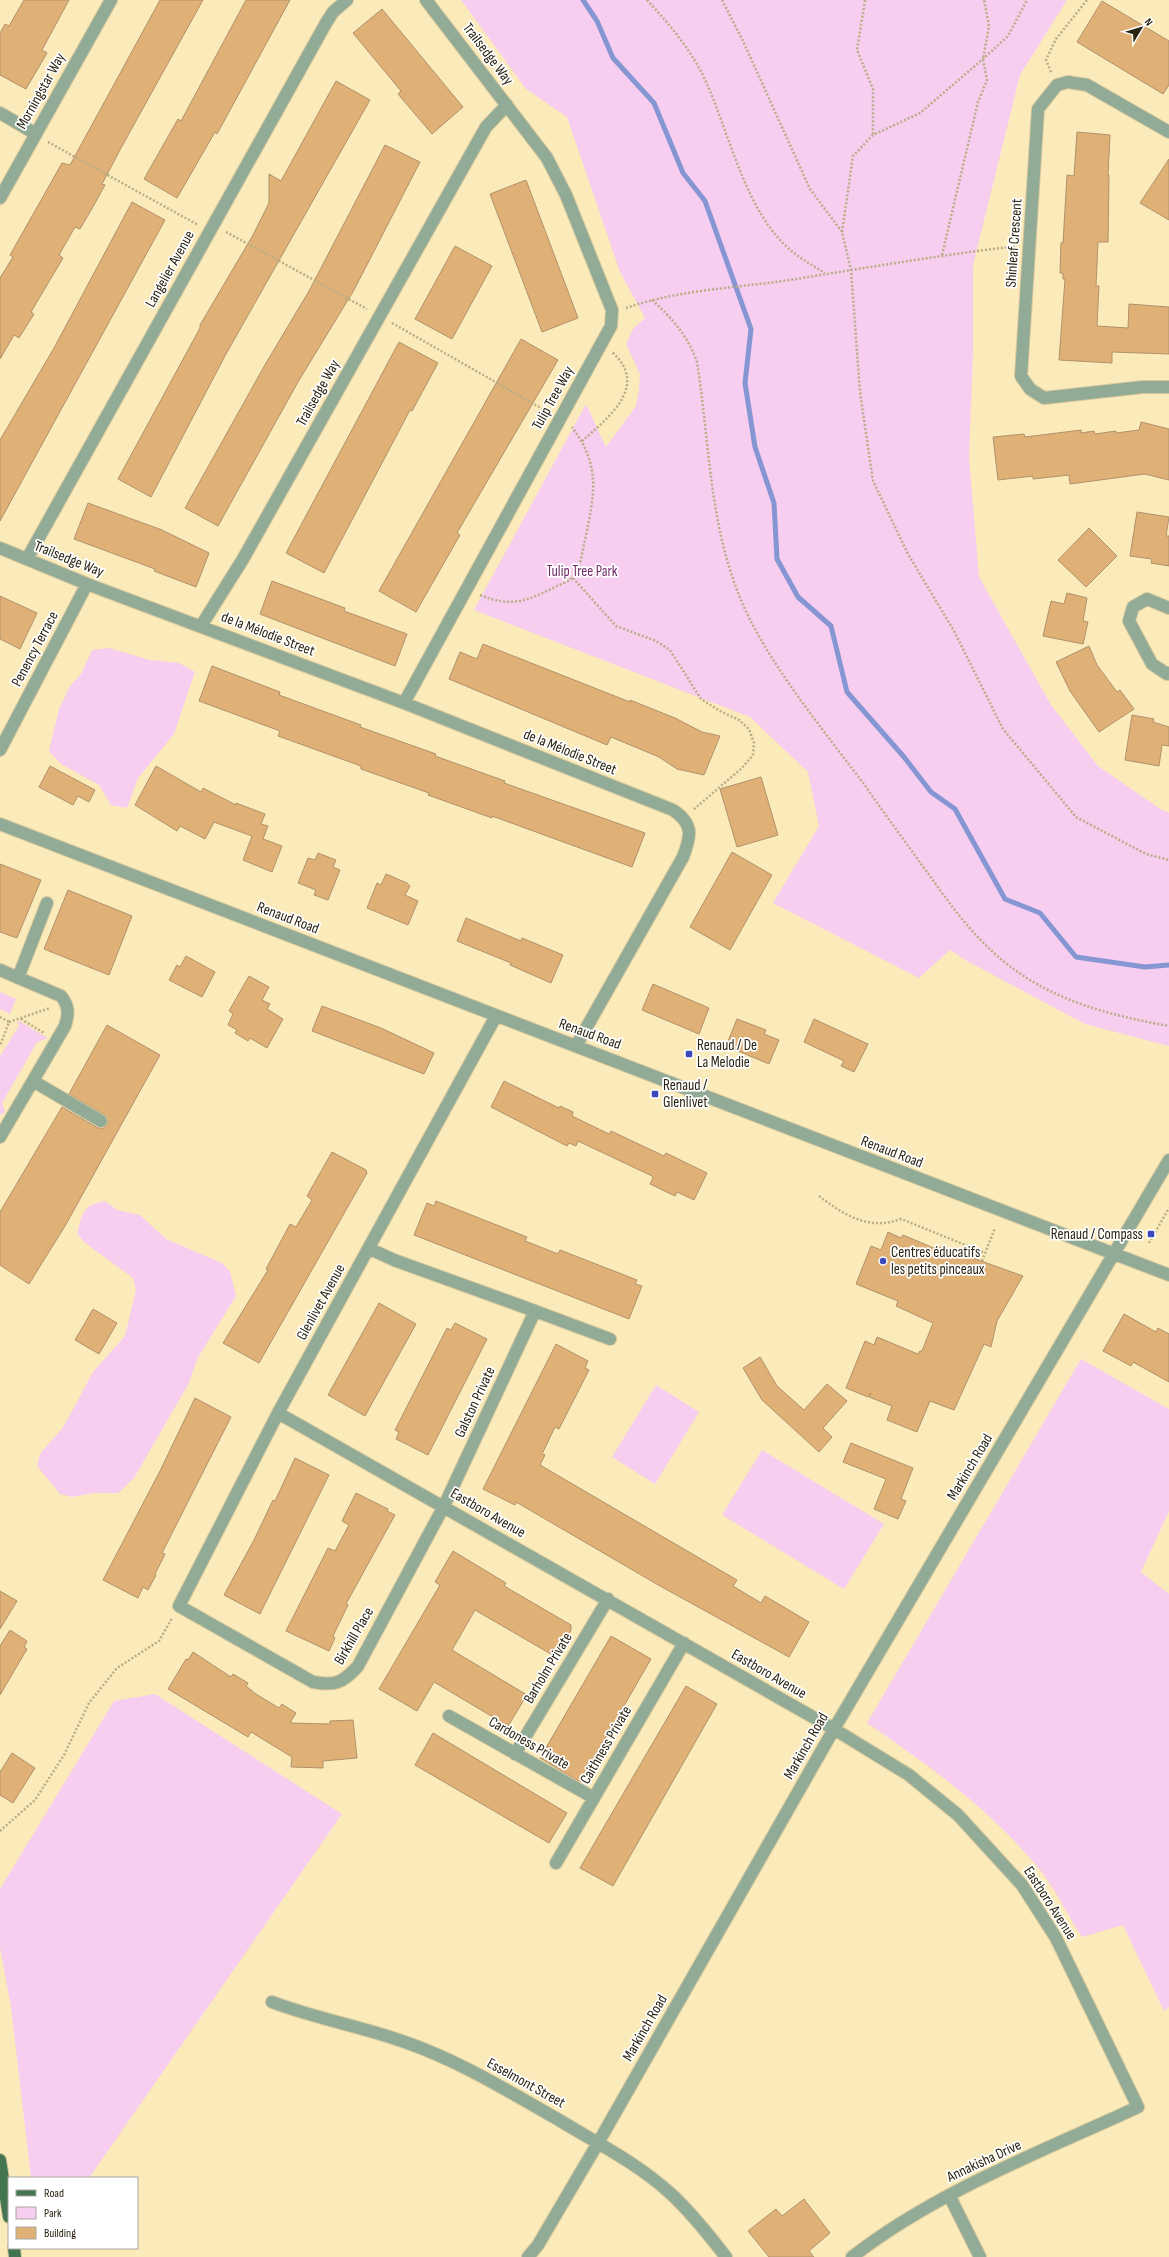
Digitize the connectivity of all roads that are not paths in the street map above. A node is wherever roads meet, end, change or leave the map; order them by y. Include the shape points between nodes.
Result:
1 (110, 0) edge
2 (348, 0) edge
3 (426, 0) edge
4 (507, 105) junction
5 (0, 113) edge
6 (1169, 132) edge
7 (36, 134) junction
8 (0, 198) edge
9 (1169, 387) edge
10 (0, 548) edge
11 (27, 559) junction
12 (87, 584) junction
13 (1169, 608) edge
14 (201, 626) junction
15 (1169, 673) edge
16 (404, 703) junction
17 (0, 750) edge
18 (0, 824) edge
19 (47, 903) dead end
20 (0, 970) edge
21 (18, 978) junction
22 (496, 1016) junction
23 (576, 1046) junction
24 (33, 1081) junction
25 (101, 1121) dead end
26 (0, 1137) edge
27 (1169, 1160) edge
28 (370, 1249) junction
29 (1115, 1254) junction
30 (1169, 1275) edge
31 (535, 1311) junction
32 (610, 1339) dead end
33 (278, 1413) junction
34 (444, 1506) junction
35 (608, 1599) junction
36 (180, 1606) joint
37 (684, 1643) junction
38 (449, 1716) dead end
39 (834, 1729) junction
40 (515, 1754) junction
41 (594, 1798) junction
42 (556, 1862) dead end
43 (272, 2002) dead end
44 (1138, 2107) joint
45 (598, 2143) junction
46 (0, 2160) edge
47 (949, 2195) junction
48 (8, 2211) edge
49 (528, 2257) edge
50 (726, 2257) edge
51 (852, 2257) edge
52 (980, 2257) edge

1 - 7 street, Morningstar Way
2 - 11 street, Langelier Avenue via 333,12 326,23
3 - 4 street, Trailsedge Way
4 - 14 street, Trailsedge Way via 486,128 243,559
4 - 16 street, Tulip Tree Way via 547,158 560,183 612,310 611,326
5 - 7 street
6 - 9 street, Shinleaf Crescent via 1087,85 1068,82 1057,85 1038,109 1021,376 1030,388 1044,398 1143,387
7 - 8 street, Morningstar Way
10 - 11 street, Trailsedge Way
11 - 12 street, Trailsedge Way
12 - 14 street, Trailsedge Way
12 - 17 street, Penency Terrace
13 - 15 street via 1147,599 1133,607 1129,621 1152,664
14 - 16 street, de la Mélodie Street
16 - 23 street, de la Mélodie Street via 673,810 682,816 688,826 690,840 683,857
18 - 22 street, Renaud Road
19 - 21 street
20 - 21 street
21 - 24 street via 62,996 69,1014 65,1026
22 - 23 street, Renaud Road
22 - 28 street, Glenlivet Avenue
23 - 29 street, Renaud Road
24 - 25 street
24 - 26 street
27 - 29 street, Markinch Road
28 - 31 street
28 - 33 street, Glenlivet Avenue
29 - 30 street, Renaud Road
29 - 39 street, Markinch Road
31 - 32 street
31 - 34 street, Galston Private
33 - 34 street, Eastboro Avenue
33 - 36 street, Glenlivet Avenue
34 - 35 street, Eastboro Avenue
34 - 36 street, Birkhill Place via 358,1666 347,1679 330,1685 313,1682
35 - 37 street, Eastboro Avenue
35 - 40 street, Barholm Private
37 - 39 street, Eastboro Avenue
37 - 41 street, Caithness Private
38 - 40 street, Cardoness Private
39 - 44 street, Eastboro Avenue via 909,1775 958,1815 1022,1885 1056,1938
39 - 45 street, Markinch Road
40 - 41 street, Cardoness Private
41 - 42 street, Caithness Private
43 - 45 street, Esselmont Street via 305,2014 402,2041 447,2058
44 - 47 street, Annakisha Drive
45 - 49 street, Markinch Road
45 - 50 street, Esselmont Street via 637,2167 670,2194
46 - 48 main road
47 - 51 street, Annakisha Drive via 880,2235
47 - 52 street

